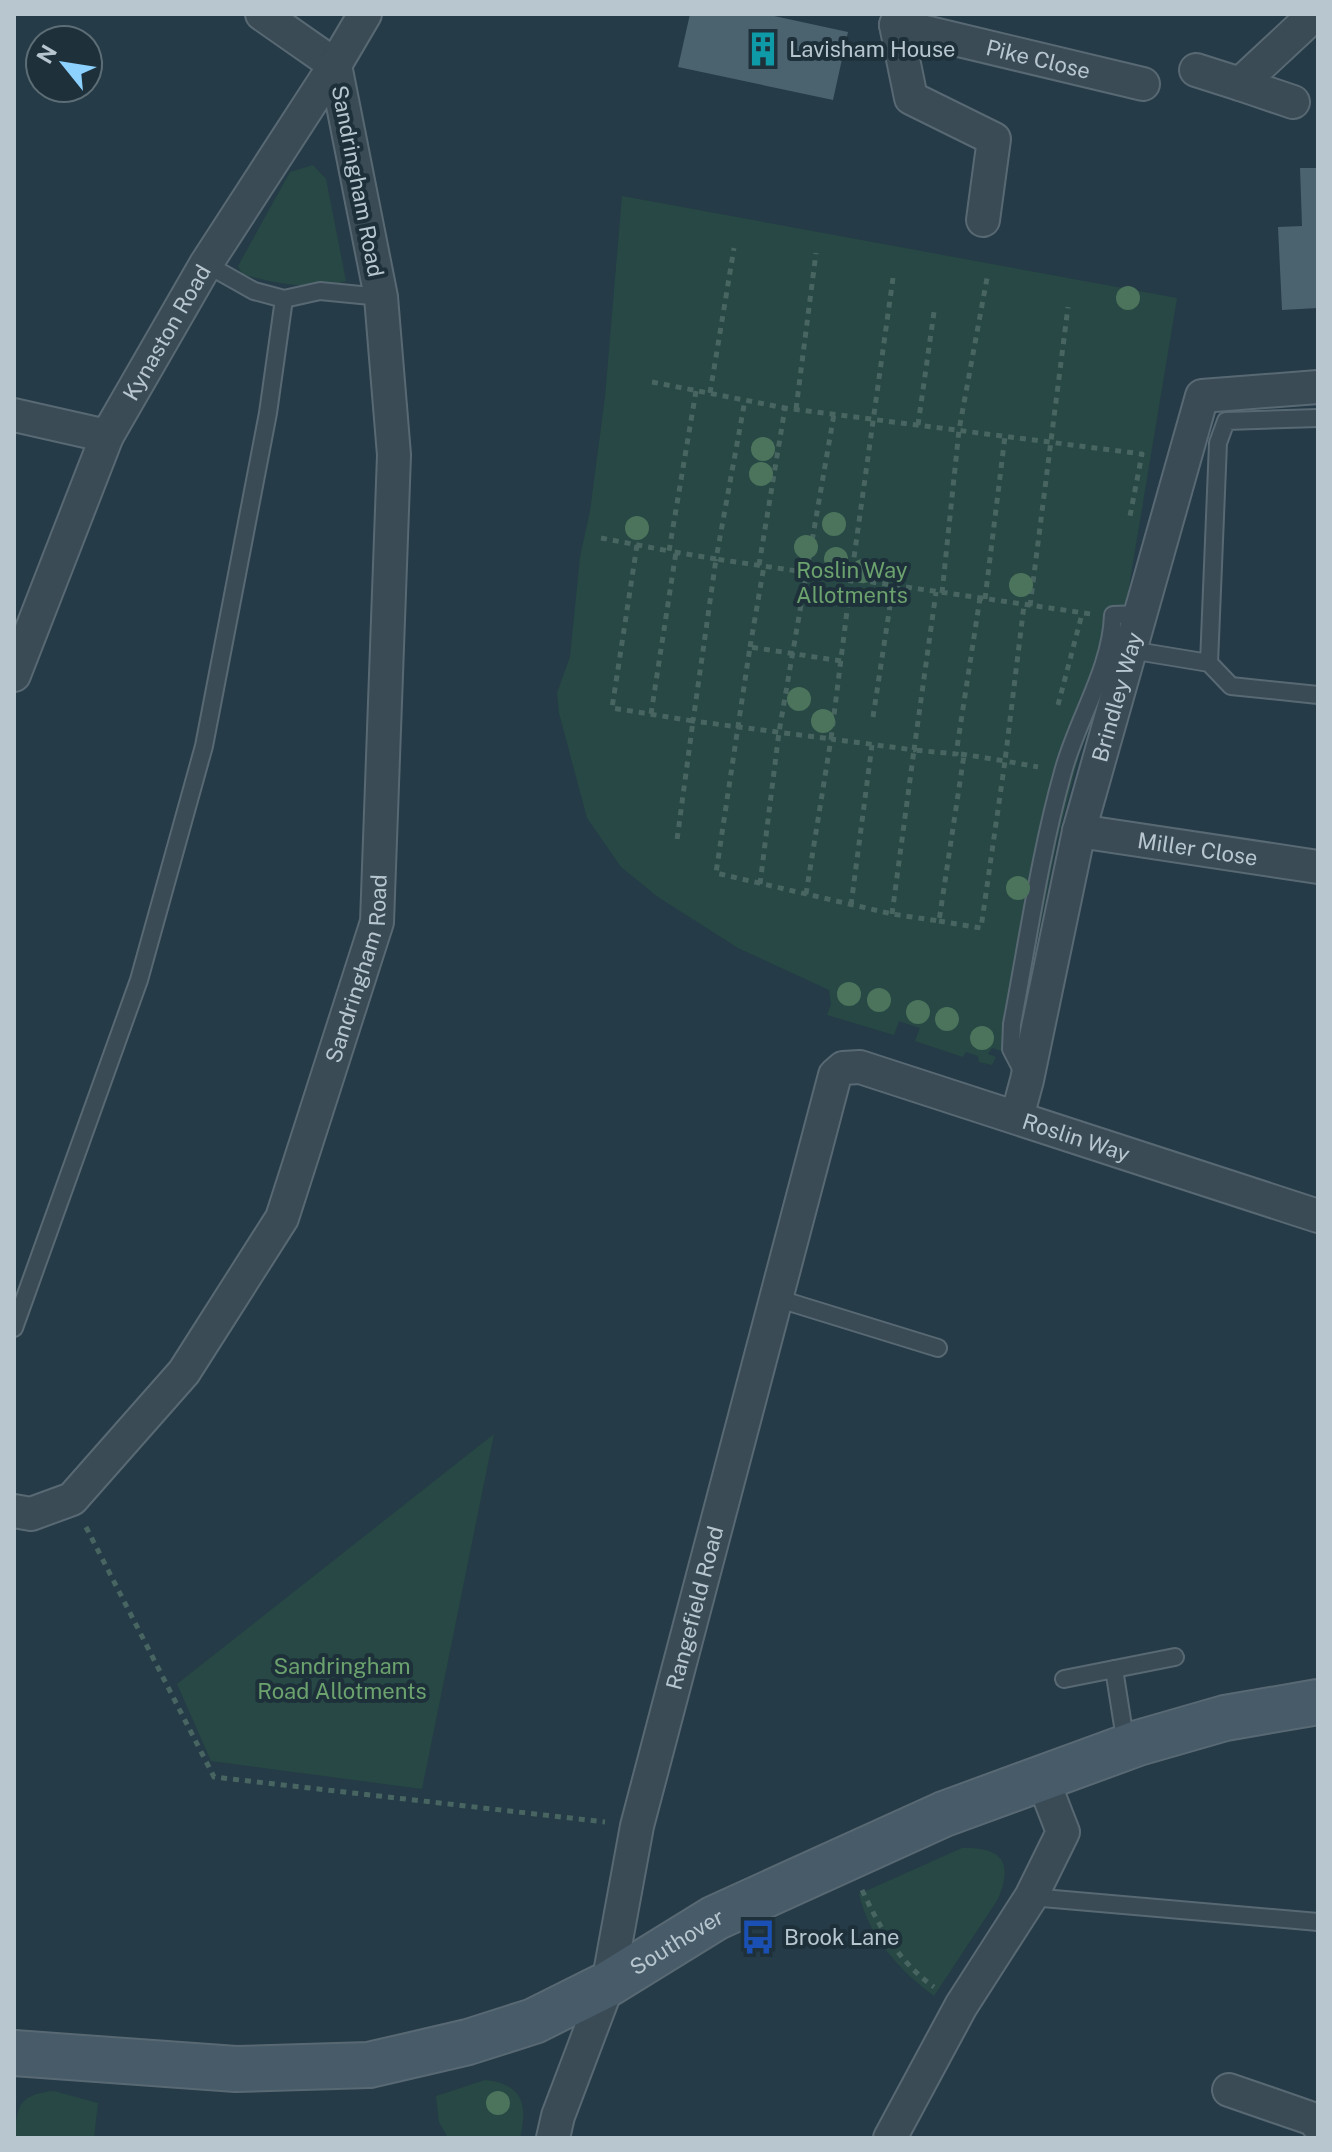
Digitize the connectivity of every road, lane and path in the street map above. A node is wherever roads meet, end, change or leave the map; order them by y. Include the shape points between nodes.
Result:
1 (262, 14) edge
2 (365, 14) edge
3 (1315, 14) edge
4 (898, 19) edge
5 (335, 65) junction
6 (1196, 70) dead end
7 (1143, 84) dead end
8 (1240, 84) junction
9 (1293, 102) dead end
10 (983, 220) dead end
11 (734, 248) dead end
12 (816, 253) dead end
13 (206, 264) junction
14 (893, 278) dead end
15 (987, 278) dead end
16 (381, 297) junction
17 (284, 299) junction
18 (1068, 307) dead end
19 (934, 312) dead end
20 (652, 382) dead end
21 (1318, 387) edge
22 (696, 391) junction
23 (710, 393) junction
24 (745, 400) junction
25 (785, 408) junction
26 (796, 409) junction
27 (834, 414) junction
28 (14, 415) edge
29 (1318, 418) edge
30 (874, 419) junction
31 (918, 425) junction
32 (959, 430) junction
33 (107, 436) junction
34 (1005, 436) junction
35 (1050, 442) junction
36 (1129, 527) dead end
37 (601, 538) dead end
38 (637, 545) junction
39 (673, 551) junction
40 (716, 559) junction
41 (761, 566) junction
42 (806, 573) junction
43 (851, 579) junction
44 (893, 586) junction
45 (939, 592) junction
46 (982, 599) junction
47 (1027, 605) junction
48 (1127, 615) junction
49 (750, 647) junction
50 (1130, 650) junction
51 (793, 654) junction
52 (841, 661) junction
53 (1209, 663) junction
54 (14, 675) edge
55 (1318, 695) edge
56 (651, 714) junction
57 (873, 717) dead end
58 (693, 721) junction
59 (737, 727) junction
60 (779, 732) junction
61 (831, 739) junction
62 (872, 745) junction
63 (914, 750) junction
64 (960, 754) junction
65 (1005, 761) junction
66 (1063, 771) junction
67 (1079, 831) junction
68 (677, 840) dead end
69 (1318, 867) edge
70 (760, 884) junction
71 (806, 894) junction
72 (851, 905) junction
73 (892, 914) junction
74 (939, 921) junction
75 (835, 1075) joint
76 (1027, 1080) junction
77 (1017, 1117) junction
78 (1318, 1216) edge
79 (776, 1298) junction
80 (14, 1328) edge
81 (938, 1348) dead end
82 (72, 1499) junction
83 (14, 1511) edge
84 (1175, 1657) dead end
85 (1114, 1669) junction
86 (1064, 1679) dead end
87 (1318, 1702) edge
88 (1126, 1747) junction
89 (1042, 1778) junction
90 (637, 1826) junction
91 (846, 1857) junction
92 (1031, 1897) junction
93 (1318, 1922) edge
94 (608, 1984) junction
95 (961, 2006) junction
96 (14, 2053) edge
97 (1229, 2090) dead end
98 (1318, 2125) edge
99 (553, 2138) edge
100 (890, 2138) edge

1 - 5 street
2 - 5 street, Kynaston Road
3 - 8 street
4 - 7 street, Pike Close
4 - 10 street via 911,98 994,139
5 - 13 street, Kynaston Road
5 - 16 street, Sandringham Road
6 - 8 street
8 - 9 street
11 - 23 path
12 - 26 path
13 - 17 lane, Sandringham Road via 254,291
13 - 33 street, Kynaston Road
14 - 30 path
15 - 32 path
16 - 17 lane, Sandringham Road via 320,291
16 - 82 street, Sandringham Road via 394,455 377,922 282,1218 184,1372
17 - 80 lane via 268,413 204,746 139,980
18 - 35 path
19 - 31 path
20 - 22 path
21 - 48 street, Brindley Way via 1202,396
22 - 23 path
22 - 39 path
23 - 24 path
24 - 25 path
24 - 40 path
25 - 26 path
25 - 41 path
26 - 27 path
27 - 30 path
27 - 42 path
28 - 33 street
29 - 53 lane via 1226,421 1218,443
30 - 31 path
30 - 43 path
31 - 32 path
32 - 34 path
32 - 45 path
33 - 54 street, Kynaston Road
34 - 35 path
34 - 46 path
35 - 36 path via 1142,454
35 - 47 path
37 - 38 path
38 - 39 path
38 - 56 path via 612,708
39 - 40 path
39 - 56 path
40 - 41 path
40 - 58 path
41 - 42 path
41 - 49 path
42 - 43 path
42 - 51 path
43 - 44 path
43 - 52 path
44 - 45 path
44 - 57 path
45 - 46 path
45 - 63 path
46 - 47 path
46 - 64 path
47 - 48 path
47 - 65 path
48 - 50 street, Brindley Way
48 - 66 lane via 1112,635
49 - 51 path
49 - 59 path
50 - 53 lane
50 - 67 street, Brindley Way
51 - 52 path
51 - 60 path
52 - 61 path
53 - 55 lane via 1231,686
56 - 58 path
58 - 59 path
58 - 68 path
59 - 60 path
59 - 70 path via 716,873
60 - 61 path
60 - 70 path
61 - 62 path
61 - 71 path
62 - 63 path
62 - 72 path
63 - 64 path
63 - 73 path
64 - 65 path
64 - 74 path
65 - 66 path
65 - 74 path via 981,928
66 - 76 lane via 1012,1024 1011,1049
67 - 69 street, Miller Close
67 - 76 street, Brindley Way
70 - 71 path
71 - 72 path
72 - 73 path
73 - 74 path
75 - 77 street, Roslin Way via 843,1068 860,1067
75 - 79 street, Rangefield Road
76 - 77 street, Brindley Way
77 - 78 street, Roslin Way
79 - 81 lane
79 - 90 street, Rangefield Road
82 - 83 street, Sandringham Road via 31,1514
82 - 90 path via 214,1777
84 - 85 lane
85 - 86 lane
85 - 88 lane
87 - 88 street, Southover via 1225,1718
88 - 89 street, Southover
89 - 91 street, Southover
89 - 92 street via 1063,1832
90 - 94 street, Rangefield Road
91 - 94 street, Southover via 715,1918
91 - 95 path via 891,1946 917,1975
92 - 93 lane
92 - 95 street
94 - 96 street, Southover via 534,2021 369,2065 236,2069
94 - 99 street, Rangefield Road
95 - 100 street
97 - 98 street

